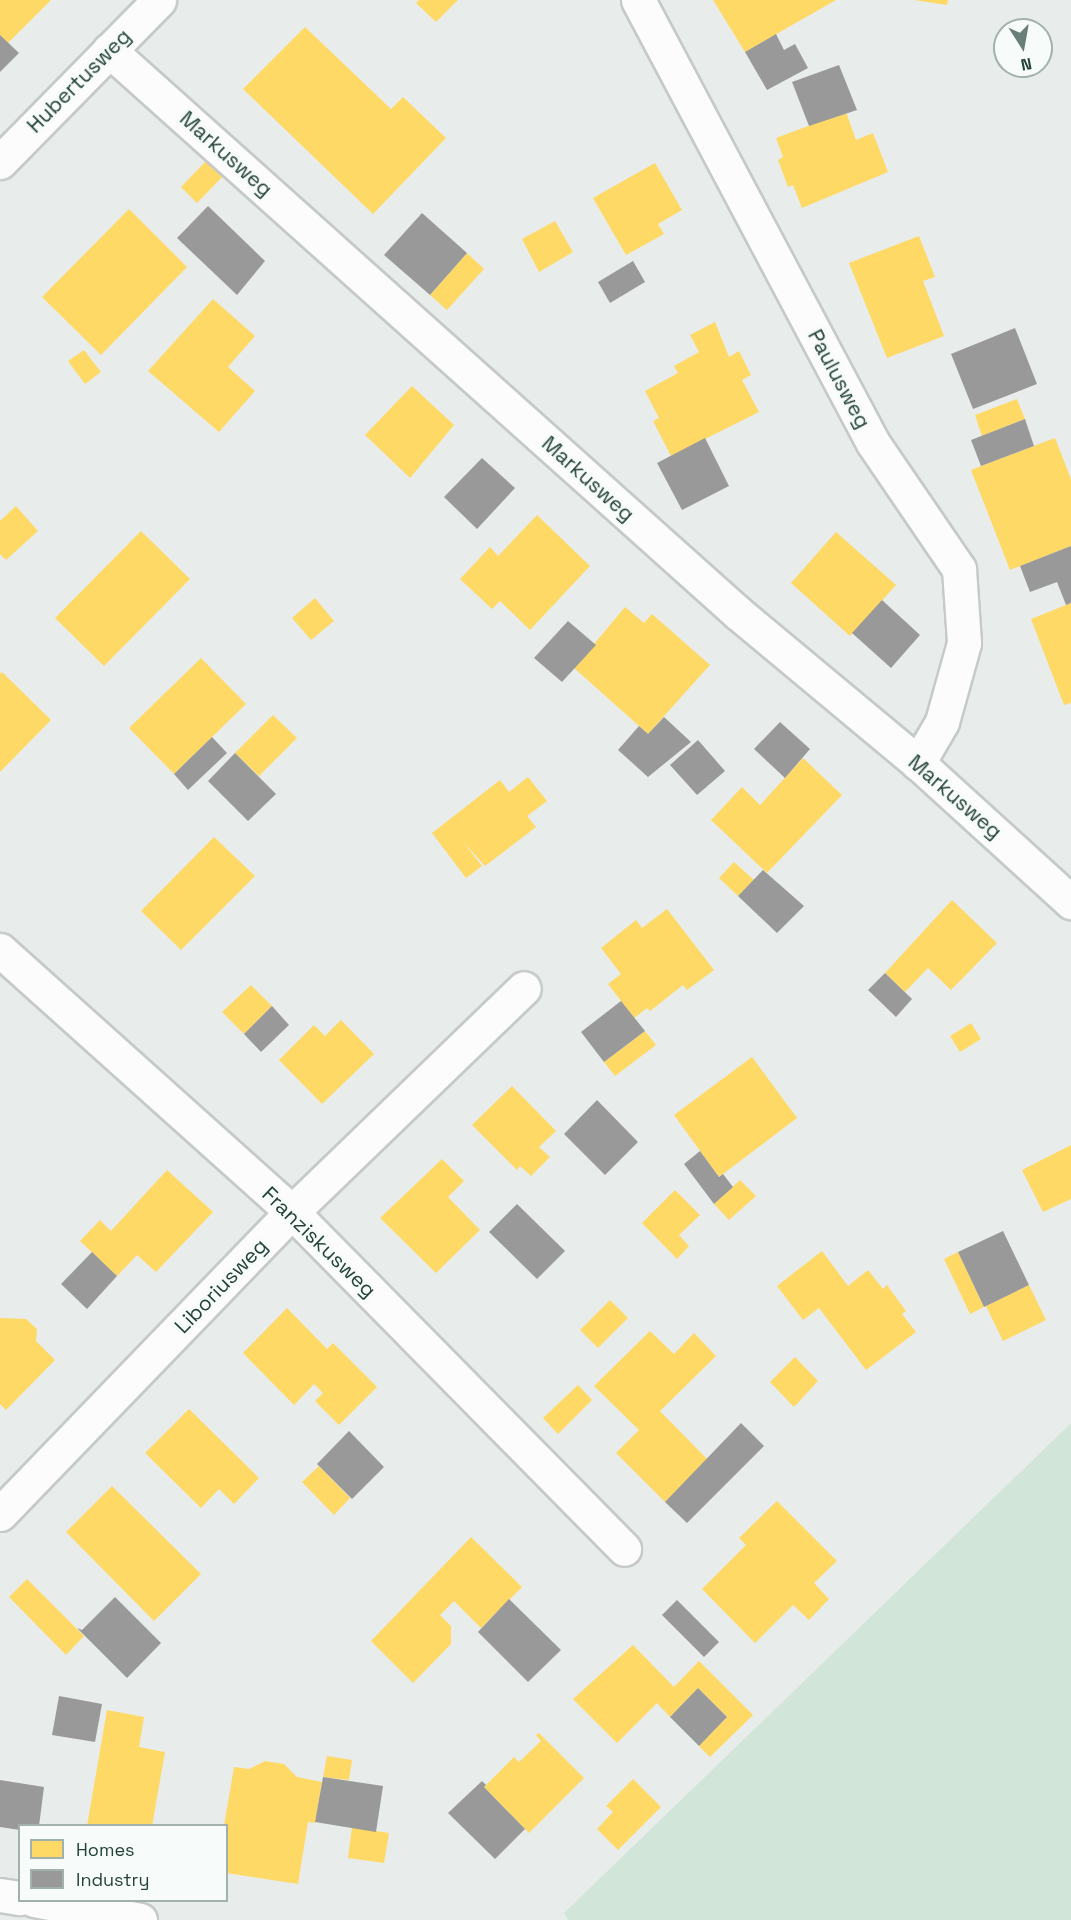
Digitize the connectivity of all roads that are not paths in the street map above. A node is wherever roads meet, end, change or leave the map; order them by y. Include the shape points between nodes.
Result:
1 (159, 0) edge
2 (638, 0) edge
3 (109, 50) junction
4 (0, 162) edge
5 (918, 763) junction
6 (1071, 902) edge
7 (0, 950) edge
8 (524, 988) dead end
9 (292, 1212) junction
10 (0, 1514) edge
11 (624, 1550) dead end
12 (0, 1895) edge
13 (18, 1898) edge
14 (45, 1902) edge
15 (140, 1920) edge

1 - 3 street, Hubertusweg
2 - 5 street, Paulusweg via 873,443 959,569 964,643 942,722
3 - 4 street, Hubertusweg
3 - 5 street, Markusweg via 738,613
5 - 6 street, Markusweg
7 - 9 street, Franziskusweg
8 - 9 street, Liboriusweg
9 - 10 street, Liboriusweg
9 - 11 street, Franziskusweg
12 - 13 street
14 - 15 street

